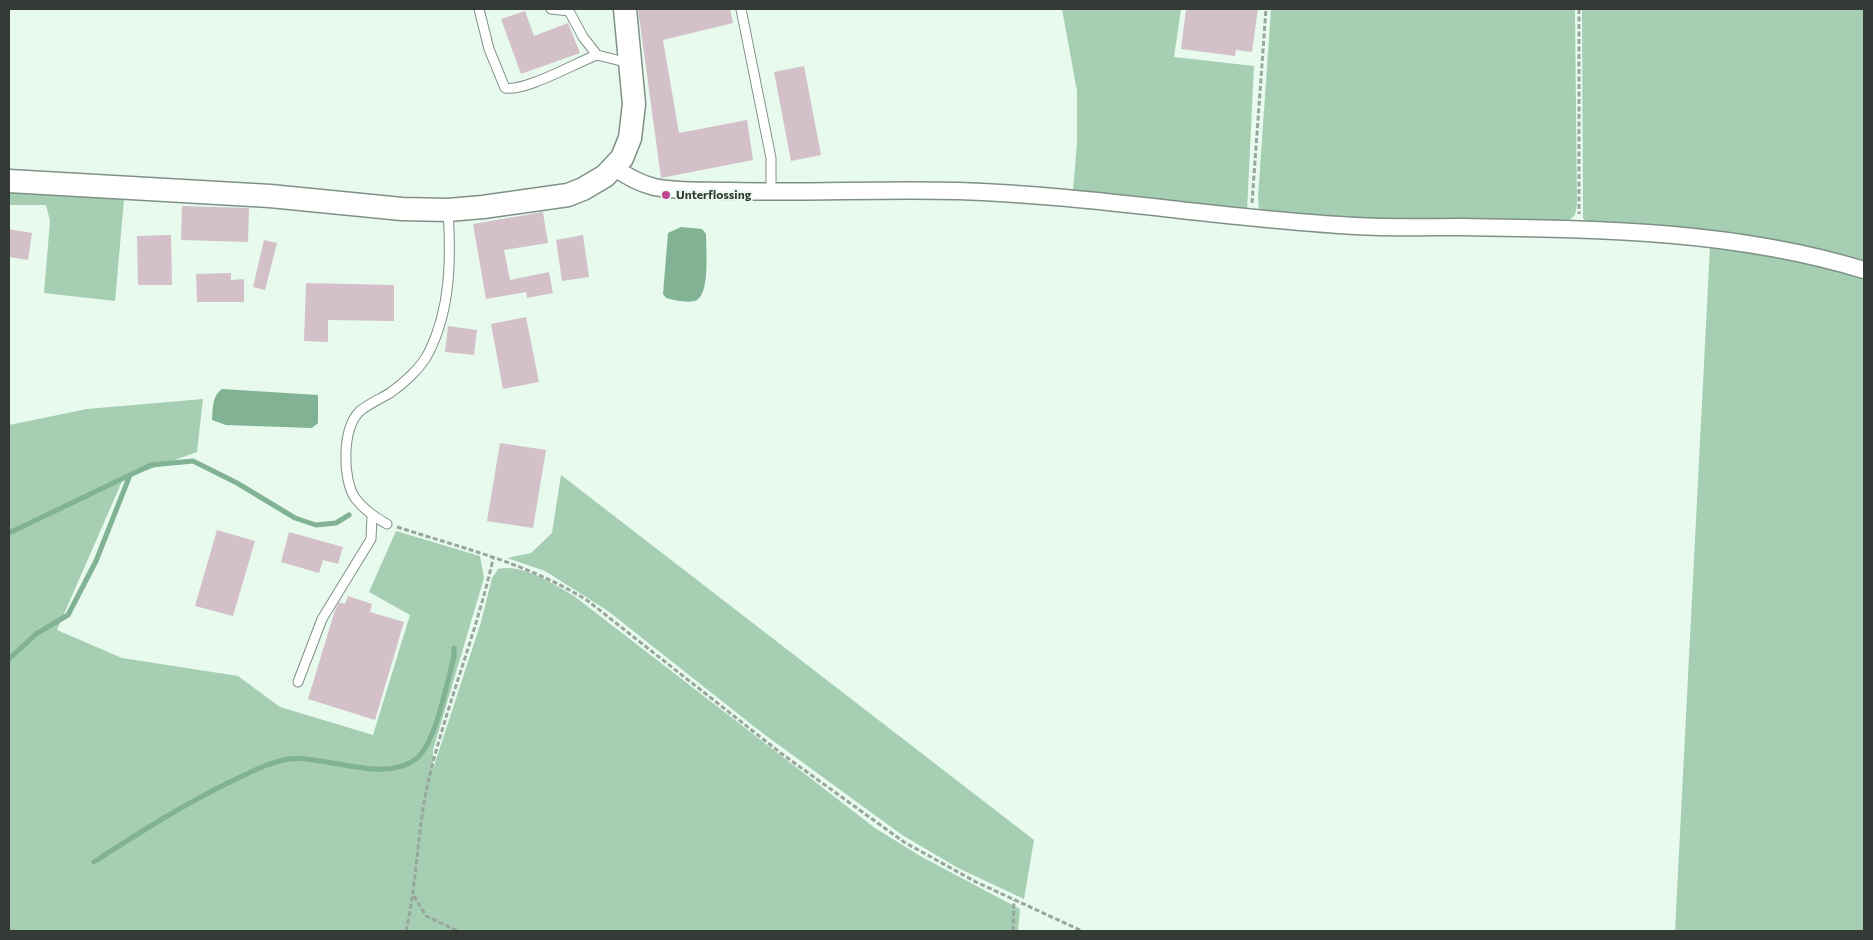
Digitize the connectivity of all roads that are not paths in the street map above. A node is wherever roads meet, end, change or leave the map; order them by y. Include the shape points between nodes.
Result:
1 (479, 9) edge
2 (625, 9) edge
3 (741, 9) edge
4 (551, 10) edge
5 (597, 55) junction
6 (631, 63) junction
7 (614, 167) junction
8 (9, 181) edge
9 (771, 192) junction
10 (448, 210) junction
11 (1864, 270) edge
12 (372, 516) junction
13 (387, 524) road end
14 (298, 682) dead end

1 - 5 lane via 489,50 505,88 527,85
2 - 6 main road
3 - 9 lane via 771,158
4 - 5 lane via 568,10
5 - 6 lane
6 - 7 main road via 632,127 626,148
7 - 9 street via 633,179 668,189
7 - 10 main road via 594,183 568,195
8 - 10 main road
9 - 11 street via 863,190 1046,195 1356,226 1579,229 1711,238 1794,252
10 - 12 lane via 448,289 429,353 392,392 360,412 349,432 346,467 354,496
12 - 13 lane
12 - 14 lane via 371,539 322,619

